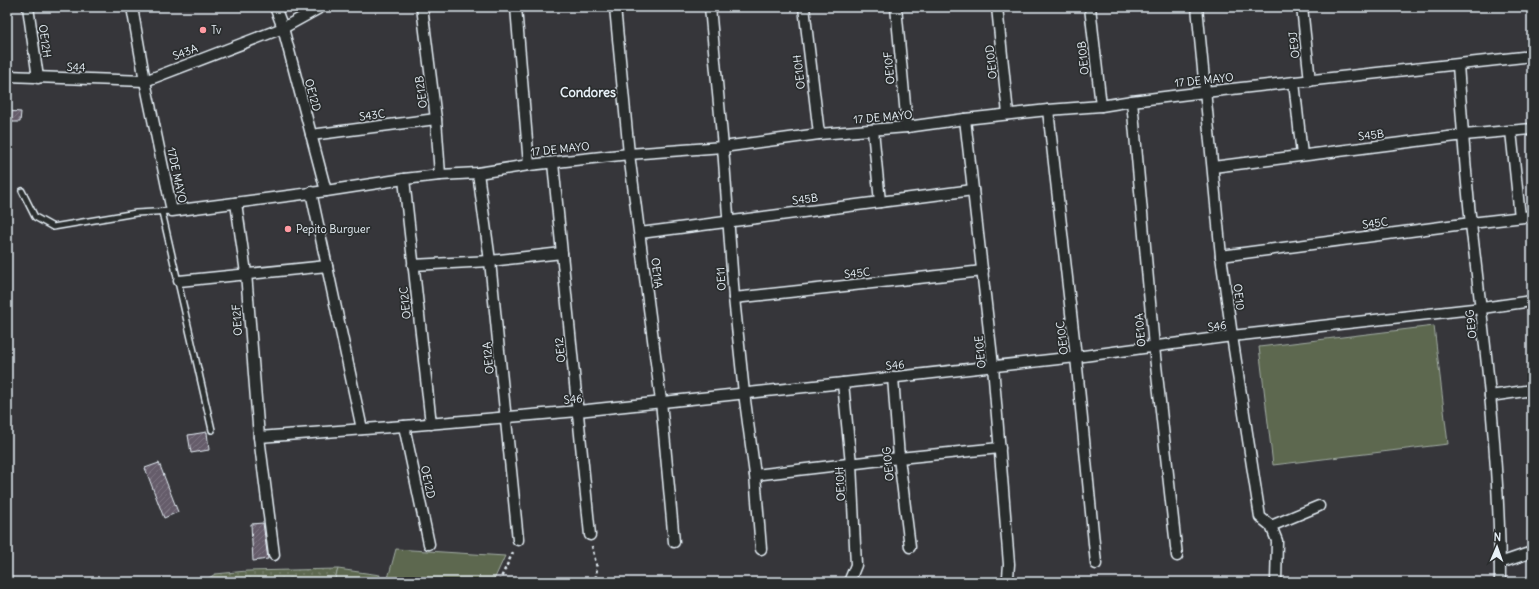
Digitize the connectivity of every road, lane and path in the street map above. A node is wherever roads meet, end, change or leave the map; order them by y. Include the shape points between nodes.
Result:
1 (28, 7) edge
2 (132, 7) edge
3 (275, 7) edge
4 (321, 7) edge
5 (422, 7) edge
6 (516, 7) edge
7 (615, 7) edge
8 (710, 7) edge
9 (804, 7) edge
10 (896, 7) edge
11 (997, 7) edge
12 (1090, 7) edge
13 (1197, 7) edge
14 (1302, 7) edge
15 (283, 28) junction
16 (1532, 56) edge
17 (1458, 65) junction
18 (7, 76) edge
19 (38, 78) junction
20 (144, 81) junction
21 (1310, 81) junction
22 (1294, 82) junction
23 (1205, 92) junction
24 (1132, 101) junction
25 (1101, 106) junction
26 (1048, 110) junction
27 (1008, 114) junction
28 (436, 119) junction
29 (964, 119) junction
30 (907, 127) junction
31 (1532, 129) edge
32 (873, 130) junction
33 (1511, 131) junction
34 (819, 134) junction
35 (312, 135) junction
36 (1464, 135) junction
37 (723, 147) junction
38 (629, 154) junction
39 (1302, 156) junction
40 (553, 163) junction
41 (529, 165) junction
42 (1213, 166) junction
43 (478, 173) junction
44 (440, 175) junction
45 (404, 179) junction
46 (973, 190) junction
47 (22, 191) dead end
48 (326, 191) junction
49 (311, 192) junction
50 (880, 202) junction
51 (236, 203) junction
52 (167, 211) junction
53 (1532, 216) edge
54 (1520, 217) junction
55 (729, 221) junction
56 (1471, 223) junction
57 (640, 233) junction
58 (562, 253) junction
59 (1221, 256) junction
60 (490, 261) junction
61 (413, 265) junction
62 (327, 266) junction
63 (983, 271) junction
64 (246, 273) junction
65 (179, 281) junction
66 (734, 298) junction
67 (1532, 301) edge
68 (1482, 308) junction
69 (1232, 336) junction
70 (1154, 347) junction
71 (1076, 357) junction
72 (993, 366) junction
73 (893, 377) junction
74 (843, 383) junction
75 (1532, 390) edge
76 (744, 393) junction
77 (1490, 396) junction
78 (660, 402) junction
79 (578, 411) junction
80 (506, 418) junction
81 (431, 424) junction
82 (404, 426) junction
83 (362, 429) junction
84 (212, 430) dead end
85 (259, 437) junction
86 (1000, 448) junction
87 (899, 458) junction
88 (851, 464) junction
89 (755, 475) junction
90 (1319, 506) dead end
91 (1271, 526) junction
92 (590, 535) joint
93 (518, 540) joint
94 (674, 542) dead end
95 (429, 544) dead end
96 (910, 547) dead end
97 (762, 549) dead end
98 (1532, 552) edge
99 (274, 555) dead end
100 (1176, 556) dead end
101 (1500, 563) junction
102 (1096, 564) dead end
103 (499, 582) edge
104 (595, 582) edge
105 (849, 582) edge
106 (1005, 582) edge
107 (1276, 582) edge
108 (1500, 582) edge

1 - 19 street, OE12H
2 - 20 street
3 - 15 street, OE12D
4 - 15 street, S43A
5 - 28 street, OE12B
6 - 41 street
7 - 38 street, OE11A
8 - 37 street, OE11
9 - 34 street, OE10H
10 - 30 street, OE10F
11 - 27 street, OE10D
12 - 25 street, OE10B
13 - 23 street, OE10
14 - 21 street, OE9J
15 - 20 street, S43A
15 - 35 street, OE12D
16 - 17 street, 17 DE MAYO
17 - 21 street, 17 DE MAYO
17 - 36 street, OE9G
18 - 19 street, S44
19 - 20 street, S44
20 - 52 street, 17DE MAYO
21 - 22 street, 17 DE MAYO
22 - 23 street, 17 DE MAYO
22 - 39 street
23 - 24 street, 17 DE MAYO
23 - 42 street, OE10
24 - 25 street, 17 DE MAYO
24 - 70 street, OE10A
25 - 26 street, 17 DE MAYO
26 - 27 street, 17 DE MAYO
26 - 71 street, OE10C
27 - 29 street, 17 DE MAYO
28 - 35 street, S43C
28 - 44 street, OE12B
29 - 30 street, 17 DE MAYO
29 - 46 street, OE10E
30 - 32 street, 17 DE MAYO
31 - 33 street, S45B
32 - 34 street, 17 DE MAYO
32 - 50 street
33 - 36 street, S45B
33 - 54 street
34 - 37 street, 17 DE MAYO
35 - 48 street, OE12D
36 - 39 street, S45B
36 - 56 street, OE9G
37 - 38 street, 17 DE MAYO
37 - 55 street, OE11
38 - 40 street, 17 DE MAYO
38 - 57 street, OE11A
39 - 42 street, S45B
40 - 41 street, 17 DE MAYO
40 - 58 street, OE12
41 - 43 street, 17 DE MAYO
42 - 59 street, OE10
43 - 44 street, 17 DE MAYO
43 - 60 street, OE12A
44 - 45 street, 17 DE MAYO
45 - 48 street, 17 DE MAYO
45 - 61 street, OE12C
46 - 50 street, S45B
46 - 63 street, OE10E
47 - 52 lane via 35,217 53,227 136,213
48 - 49 street, 17 DE MAYO
49 - 51 street, 17 DE MAYO
49 - 62 street
50 - 55 street, S45B
51 - 52 street, 17DE MAYO
51 - 64 street, OE12F
52 - 65 lane
53 - 54 street, S45C
54 - 56 street, S45C
55 - 57 street, S45B
55 - 66 street, OE11
56 - 59 street, S45C
56 - 68 street, OE9G
57 - 78 street, OE11A
58 - 60 street
58 - 79 street, OE12
59 - 69 street, OE10
60 - 61 street
60 - 80 street, OE12A
61 - 81 street, OE12C
62 - 64 street
62 - 83 street
63 - 66 street, S45C
63 - 72 street, OE10E
64 - 65 street
64 - 85 street, OE12F
65 - 84 lane
66 - 76 street, OE11
67 - 68 street, S46
68 - 69 street, S46
68 - 77 street, OE9G
69 - 70 street, S46
69 - 91 street, OE10 via 1260,517
70 - 71 street, S46
70 - 100 street, OE10A
71 - 72 street, S46
71 - 102 street, OE10C
72 - 73 street, S46
72 - 86 street, OE10E
73 - 74 street, S46
73 - 87 street, OE10G
74 - 76 street, S46
74 - 88 street, OE10H
75 - 77 street
76 - 78 street, S46
76 - 89 street, OE11
77 - 101 street, OE9G
78 - 79 street, S46
78 - 94 street, OE11A
79 - 80 street, S46
79 - 92 street, OE12
80 - 81 street, S46
80 - 93 street, OE12A
81 - 82 street, S46
82 - 83 street, S46
82 - 95 street, OE12D
83 - 85 street, S46
85 - 99 street, OE12F
86 - 87 street
86 - 106 street, OE10E via 1009,564
87 - 88 street
87 - 96 street, OE10G
88 - 89 street
88 - 105 street, OE10H via 856,565
89 - 97 street, OE11
90 - 91 street
91 - 107 street, OE10 via 1277,541
92 - 104 path via 597,568
93 - 103 path
98 - 101 street
101 - 108 street, OE9G

